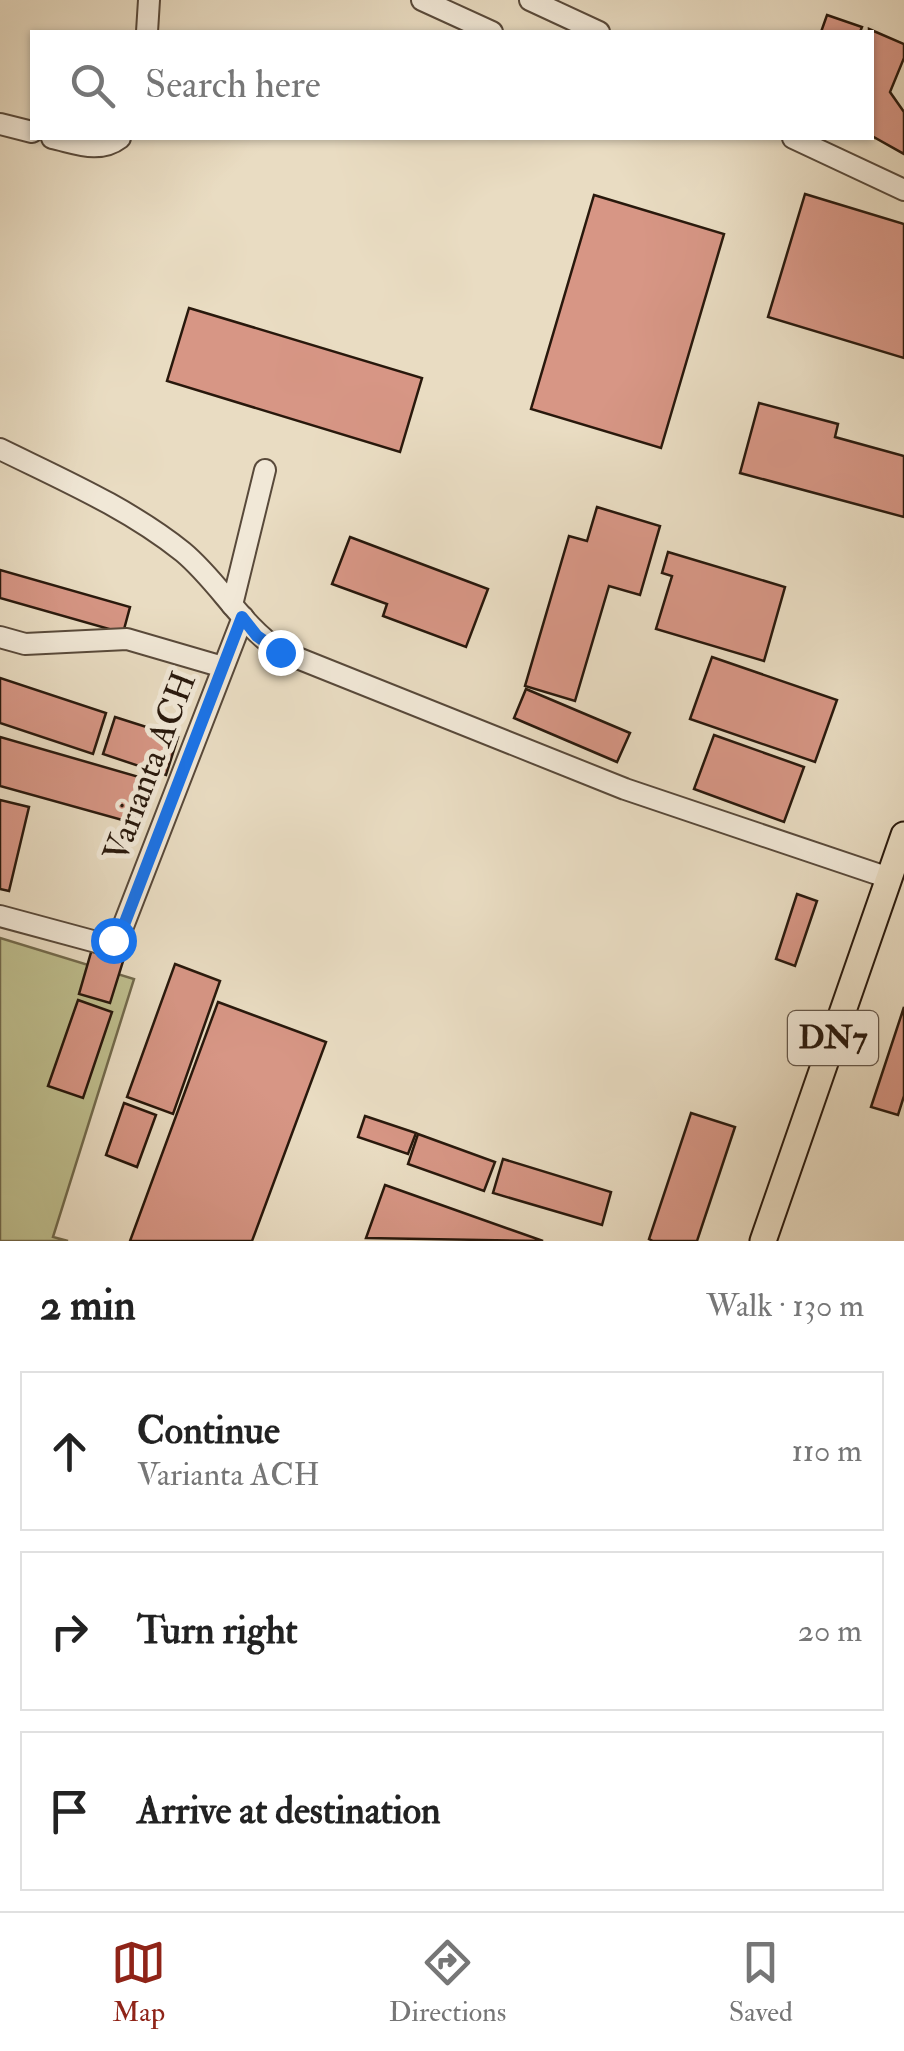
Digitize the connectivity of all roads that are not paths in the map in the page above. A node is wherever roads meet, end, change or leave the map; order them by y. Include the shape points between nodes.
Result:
1 (149, 0) edge
2 (422, 0) edge
3 (530, 0) edge
4 (147, 30) edge
5 (488, 30) edge
6 (595, 30) edge
7 (0, 124) edge
8 (30, 132) edge
9 (60, 140) edge
10 (117, 140) edge
11 (798, 140) edge
12 (809, 140) edge
13 (835, 155) junction
14 (904, 190) edge
15 (0, 449) edge
16 (265, 470) dead end
17 (237, 611) junction
18 (0, 638) edge
19 (223, 667) junction
20 (904, 835) edge
21 (889, 878) junction
22 (0, 916) edge
23 (763, 1241) edge

1 - 4 street
2 - 5 street
3 - 6 street
7 - 8 street
9 - 10 street via 92,148
11 - 13 street
12 - 13 street
13 - 14 street
15 - 17 street via 118,507 184,553
16 - 17 street, Varianta ACH
17 - 19 street, Varianta ACH
17 - 21 street via 280,652 625,789
18 - 19 street via 26,644 126,639
19 - 22 street, Varianta ACH via 122,930 100,943
20 - 21 main road, DN7
21 - 23 main road, DN7

